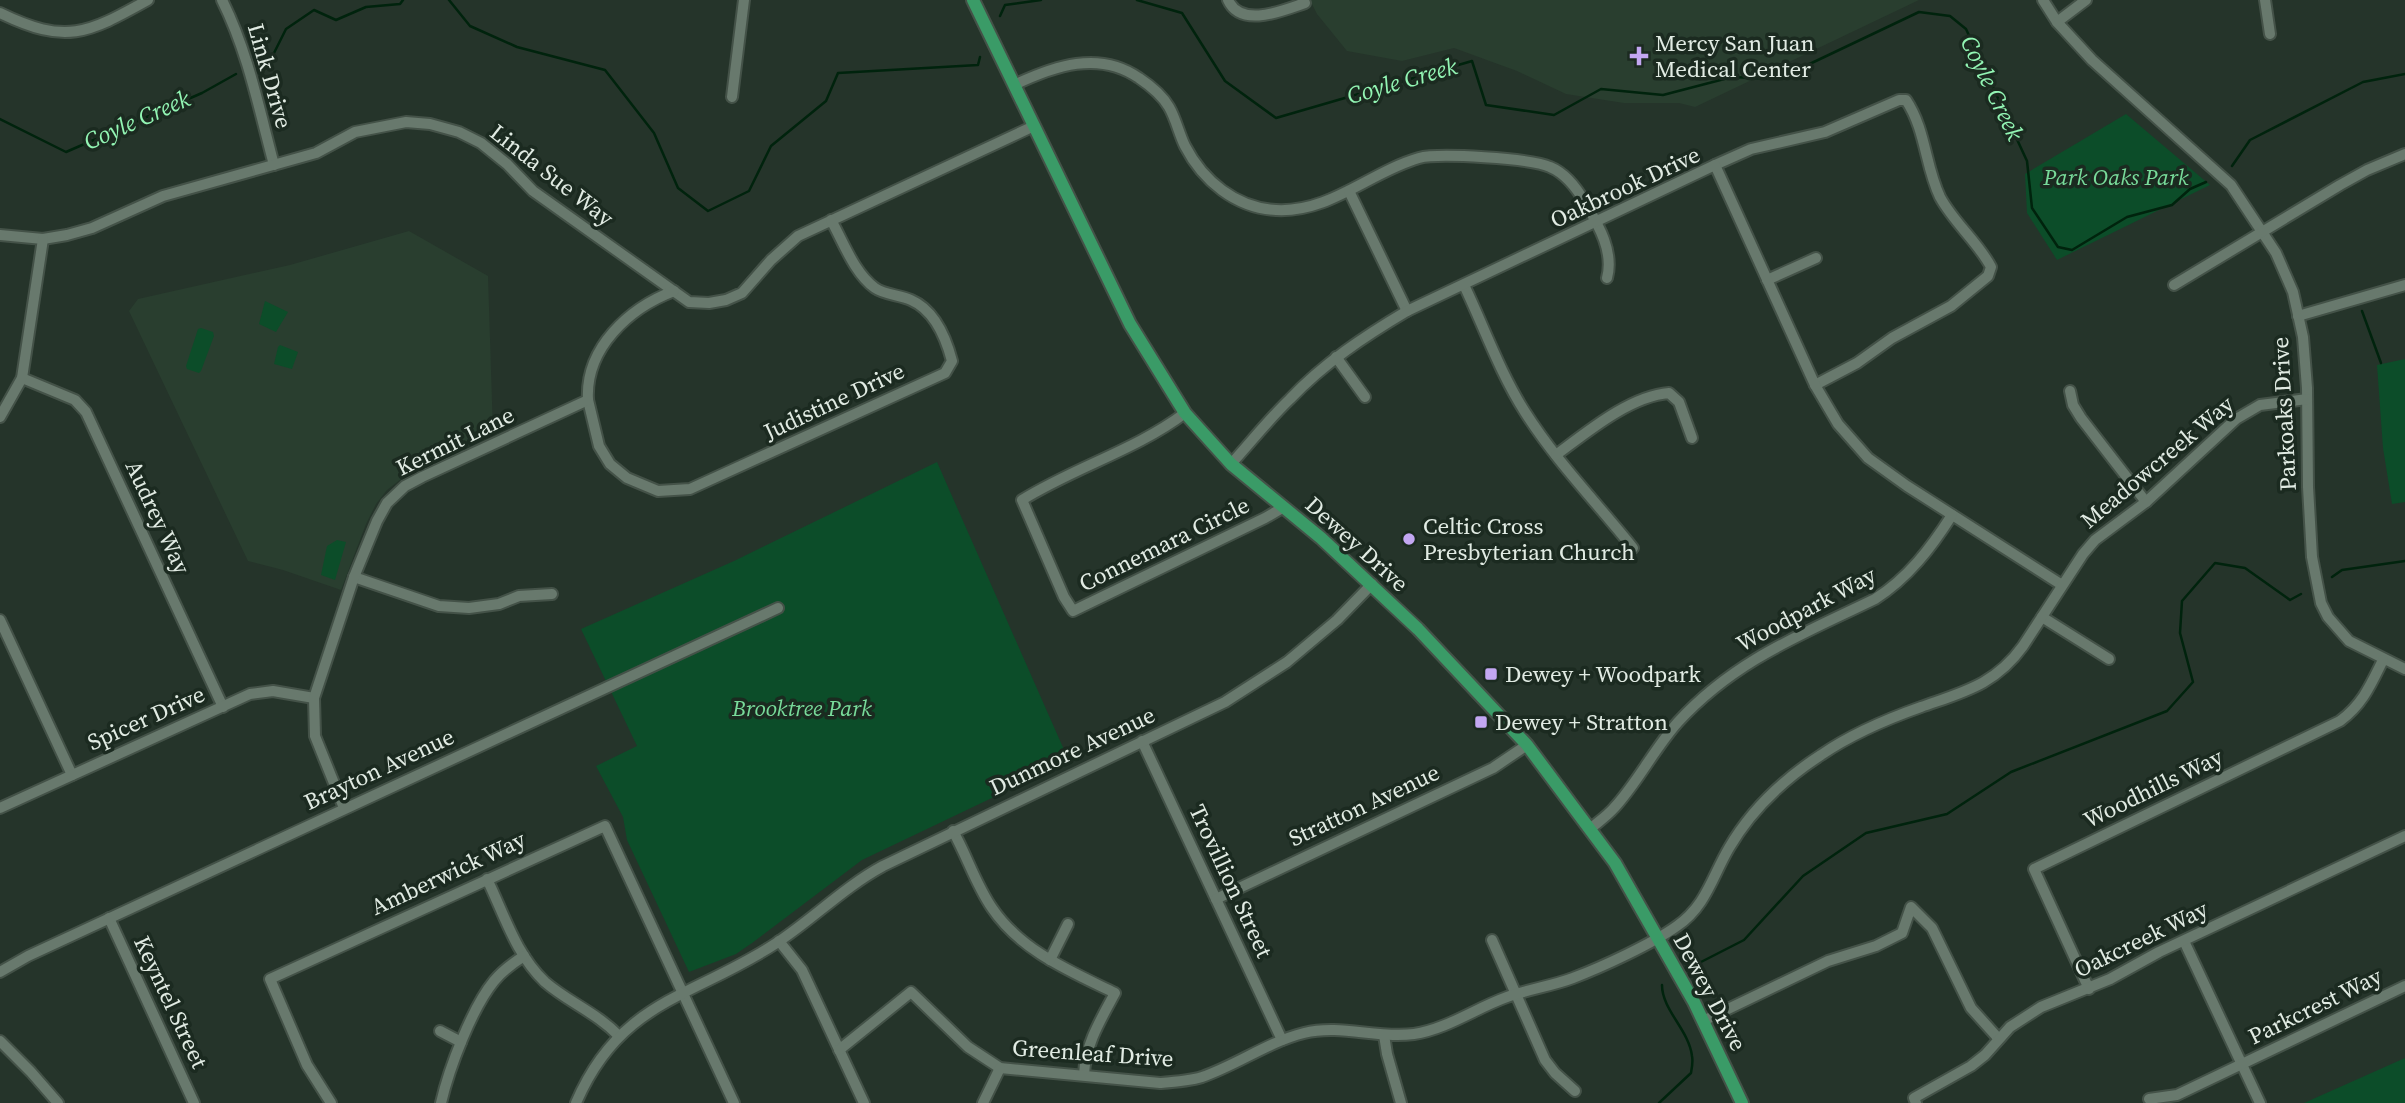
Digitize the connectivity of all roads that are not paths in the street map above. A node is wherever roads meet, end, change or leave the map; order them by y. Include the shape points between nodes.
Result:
1 (148, 0) edge
2 (222, 0) edge
3 (744, 0) edge
4 (973, 0) edge
5 (1228, 0) edge
6 (2043, 0) edge
7 (2086, 0) edge
8 (2265, 0) edge
9 (1306, 3) dead end
10 (0, 13) edge
11 (2057, 22) junction
12 (2270, 34) dead end
13 (1014, 85) junction
14 (732, 97) dead end
15 (1034, 126) junction
16 (2405, 153) edge
17 (274, 165) junction
18 (1715, 166) junction
19 (1349, 191) junction
20 (831, 220) junction
21 (1596, 222) junction
22 (2263, 232) junction
23 (0, 234) edge
24 (43, 239) junction
25 (1816, 258) dead end
26 (1606, 278) dead end
27 (1767, 280) junction
28 (1464, 285) junction
29 (2174, 285) dead end
30 (2405, 285) edge
31 (674, 291) junction
32 (1407, 312) junction
33 (2298, 316) junction
34 (1336, 357) junction
35 (22, 377) junction
36 (1815, 385) junction
37 (2070, 391) dead end
38 (1365, 397) dead end
39 (2307, 398) junction
40 (588, 400) junction
41 (1185, 412) junction
42 (0, 417) edge
43 (1692, 438) dead end
44 (1556, 455) junction
45 (1231, 464) junction
46 (2146, 502) junction
47 (1284, 507) junction
48 (1952, 515) junction
49 (1633, 548) dead end
50 (354, 577) junction
51 (1372, 584) junction
52 (2062, 585) junction
53 (552, 594) dead end
54 (778, 608) dead end
55 (2042, 617) junction
56 (0, 620) edge
57 (2109, 659) dead end
58 (2383, 660) junction
59 (2405, 669) edge
60 (314, 698) junction
61 (223, 706) junction
62 (1142, 741) junction
63 (1527, 745) junction
64 (72, 775) junction
65 (0, 807) edge
66 (344, 807) junction
67 (1590, 829) junction
68 (953, 831) junction
69 (2405, 836) edge
70 (487, 879) junction
71 (1216, 899) junction
72 (109, 918) junction
73 (1068, 924) dead end
74 (1658, 937) junction
75 (1492, 940) dead end
76 (2184, 940) junction
77 (779, 942) junction
78 (524, 956) junction
79 (1050, 960) junction
80 (0, 972) edge
81 (2405, 986) edge
82 (2089, 989) junction
83 (683, 991) junction
84 (1515, 994) junction
85 (1703, 1021) junction
86 (440, 1031) dead end
87 (1384, 1035) junction
88 (619, 1036) junction
89 (1998, 1038) junction
90 (1282, 1040) junction
91 (0, 1041) edge
92 (461, 1042) junction
93 (839, 1050) junction
94 (2243, 1063) junction
95 (1000, 1068) junction
96 (1084, 1075) junction
97 (1575, 1091) dead end
98 (2149, 1099) dead end
99 (58, 1103) edge
100 (194, 1103) edge
101 (331, 1103) edge
102 (441, 1103) edge
103 (576, 1103) edge
104 (734, 1103) edge
105 (864, 1103) edge
106 (983, 1103) edge
107 (1401, 1103) edge
108 (1742, 1103) edge
109 (1916, 1103) edge
110 (2260, 1103) edge

1 - 10 street via 106,24 79,32 37,29
2 - 17 street, Link Drive via 242,48
3 - 14 street
4 - 13 main road, Dewey Drive
5 - 9 street via 1235,10 1254,15
6 - 11 street, Parkoaks Drive
7 - 11 street
8 - 12 street
11 - 22 street, Parkoaks Drive via 2092,60 2218,172
13 - 15 main road, Dewey Drive
13 - 19 street via 1075,63 1123,68 1159,94 1201,171 1235,198 1263,209 1298,209
15 - 20 street, Linda Sue Way
15 - 41 main road, Dewey Drive via 1130,324
16 - 22 street via 2367,170
17 - 24 street, Linda Sue Way via 163,196 92,229
17 - 31 street, Linda Sue Way via 316,153 370,127 406,122 459,132 481,143 533,191
18 - 21 street, Oakbrook Drive
18 - 27 street, Oakbrook Drive
18 - 36 street via 1751,149 1816,135 1906,100 1920,127 1940,196 1992,267 1988,276 1951,306
19 - 21 street via 1403,163 1434,155 1537,163 1550,166 1581,194
19 - 32 street
20 - 31 street, Linda Sue Way via 798,236 741,293 709,303 689,302
20 - 40 street, Judistine Drive via 864,278 877,289 912,300 935,321 952,361 945,373 690,489 658,491 627,478 610,464 599,446
21 - 26 street via 1609,255
21 - 28 street, Oakbrook Drive
22 - 29 street
22 - 33 street, Parkoaks Drive via 2293,292
23 - 24 street, Linda Sue Way
24 - 35 street
25 - 27 street
27 - 36 street, Oakbrook Drive
28 - 32 street, Oakbrook Drive
28 - 44 street via 1516,397
30 - 33 street
31 - 40 street via 634,312 610,336 591,373
32 - 34 street, Oakbrook Drive
33 - 39 street, Parkoaks Drive
34 - 38 street
34 - 45 street, Oakbrook Drive via 1290,398
35 - 42 street
35 - 61 street, Audrey Way via 75,400 86,412
36 - 48 street, Oakbrook Drive via 1838,424 1868,458
37 - 46 street via 2081,418
39 - 46 street, Meadowcreek Way via 2260,405 2236,419
39 - 58 street, Parkoaks Drive via 2310,522 2318,591 2337,629
40 - 50 street, Kermit Lane via 405,486 387,503
41 - 45 main road, Dewey Drive
41 - 47 street, Connemara Circle via 1142,441 1022,500 1073,611
43 - 44 street via 1679,402 1662,393 1611,416
44 - 49 street
45 - 47 main road, Dewey Drive
46 - 52 street, Meadowcreek Way via 2095,540
47 - 51 main road, Dewey Drive
48 - 52 street, Oakbrook Drive
48 - 67 street, Woodpark Way via 1917,564 1890,589 1764,653 1701,699 1666,736 1616,806
50 - 53 street via 439,606 469,608 519,596
50 - 60 street, Kermit Lane
51 - 62 street, Dunmore Avenue via 1316,639 1277,669 1225,702
51 - 63 main road, Dewey Drive
52 - 55 street, Meadowcreek Way
54 - 66 street, Brayton Avenue
55 - 57 street
55 - 74 street, Meadowcreek Way via 2013,660 1981,685 1843,741 1787,779 1743,827 1697,909
56 - 64 street
58 - 59 street, Parkoaks Drive
58 - 82 street, Woodhills Way via 2363,699 2340,720 2034,869
60 - 61 street, Spicer Drive via 274,691 250,694
60 - 66 street, Kermit Lane via 315,736
61 - 64 street, Spicer Drive
62 - 68 street, Dunmore Avenue
62 - 71 street, Trovillion Street
63 - 67 main road, Dewey Drive
63 - 71 street, Stratton Avenue via 1493,768
64 - 65 street, Spicer Drive
66 - 72 street, Brayton Avenue
67 - 74 main road, Dewey Drive
68 - 77 street, Dunmore Avenue via 869,873
68 - 79 street via 992,909 1026,945
69 - 76 street, Oakcreek Way
70 - 78 street
70 - 83 street, Amberwick Way via 605,826
70 - 101 street, Amberwick Way via 270,979 307,1065
71 - 90 street, Trovillion Street
72 - 80 street, Brayton Avenue
72 - 100 street, Keyntel Street
73 - 79 street
74 - 84 street, Greenleaf Drive via 1573,978
74 - 85 main road, Dewey Drive
75 - 84 street
76 - 82 street, Oakcreek Way
76 - 94 street
77 - 83 street, Dunmore Avenue
77 - 93 street via 802,970
78 - 88 street via 547,983
78 - 92 street via 493,982
79 - 96 street via 1115,993 1094,1034
81 - 94 street, Parkcrest Way
82 - 89 street, Oakcreek Way via 2041,1007
83 - 88 street, Dunmore Avenue
83 - 104 street
84 - 87 street, Greenleaf Drive via 1424,1032
84 - 97 street via 1545,1060
85 - 89 street via 1828,961 1902,933 1911,907 1933,928 1971,1008
85 - 108 main road, Dewey Drive
86 - 92 street
87 - 90 street, Greenleaf Drive via 1333,1029
87 - 107 street
88 - 103 street, Dunmore Avenue via 600,1058
89 - 109 street, Oakcreek Way via 1986,1055 1914,1098
90 - 96 street, Greenleaf Drive via 1185,1081
91 - 99 street
92 - 102 street
93 - 95 street, Greenleaf Drive via 911,992 968,1047
93 - 105 street
94 - 98 street, Parkcrest Way via 2177,1095
94 - 110 street
95 - 96 street, Greenleaf Drive
95 - 106 street

